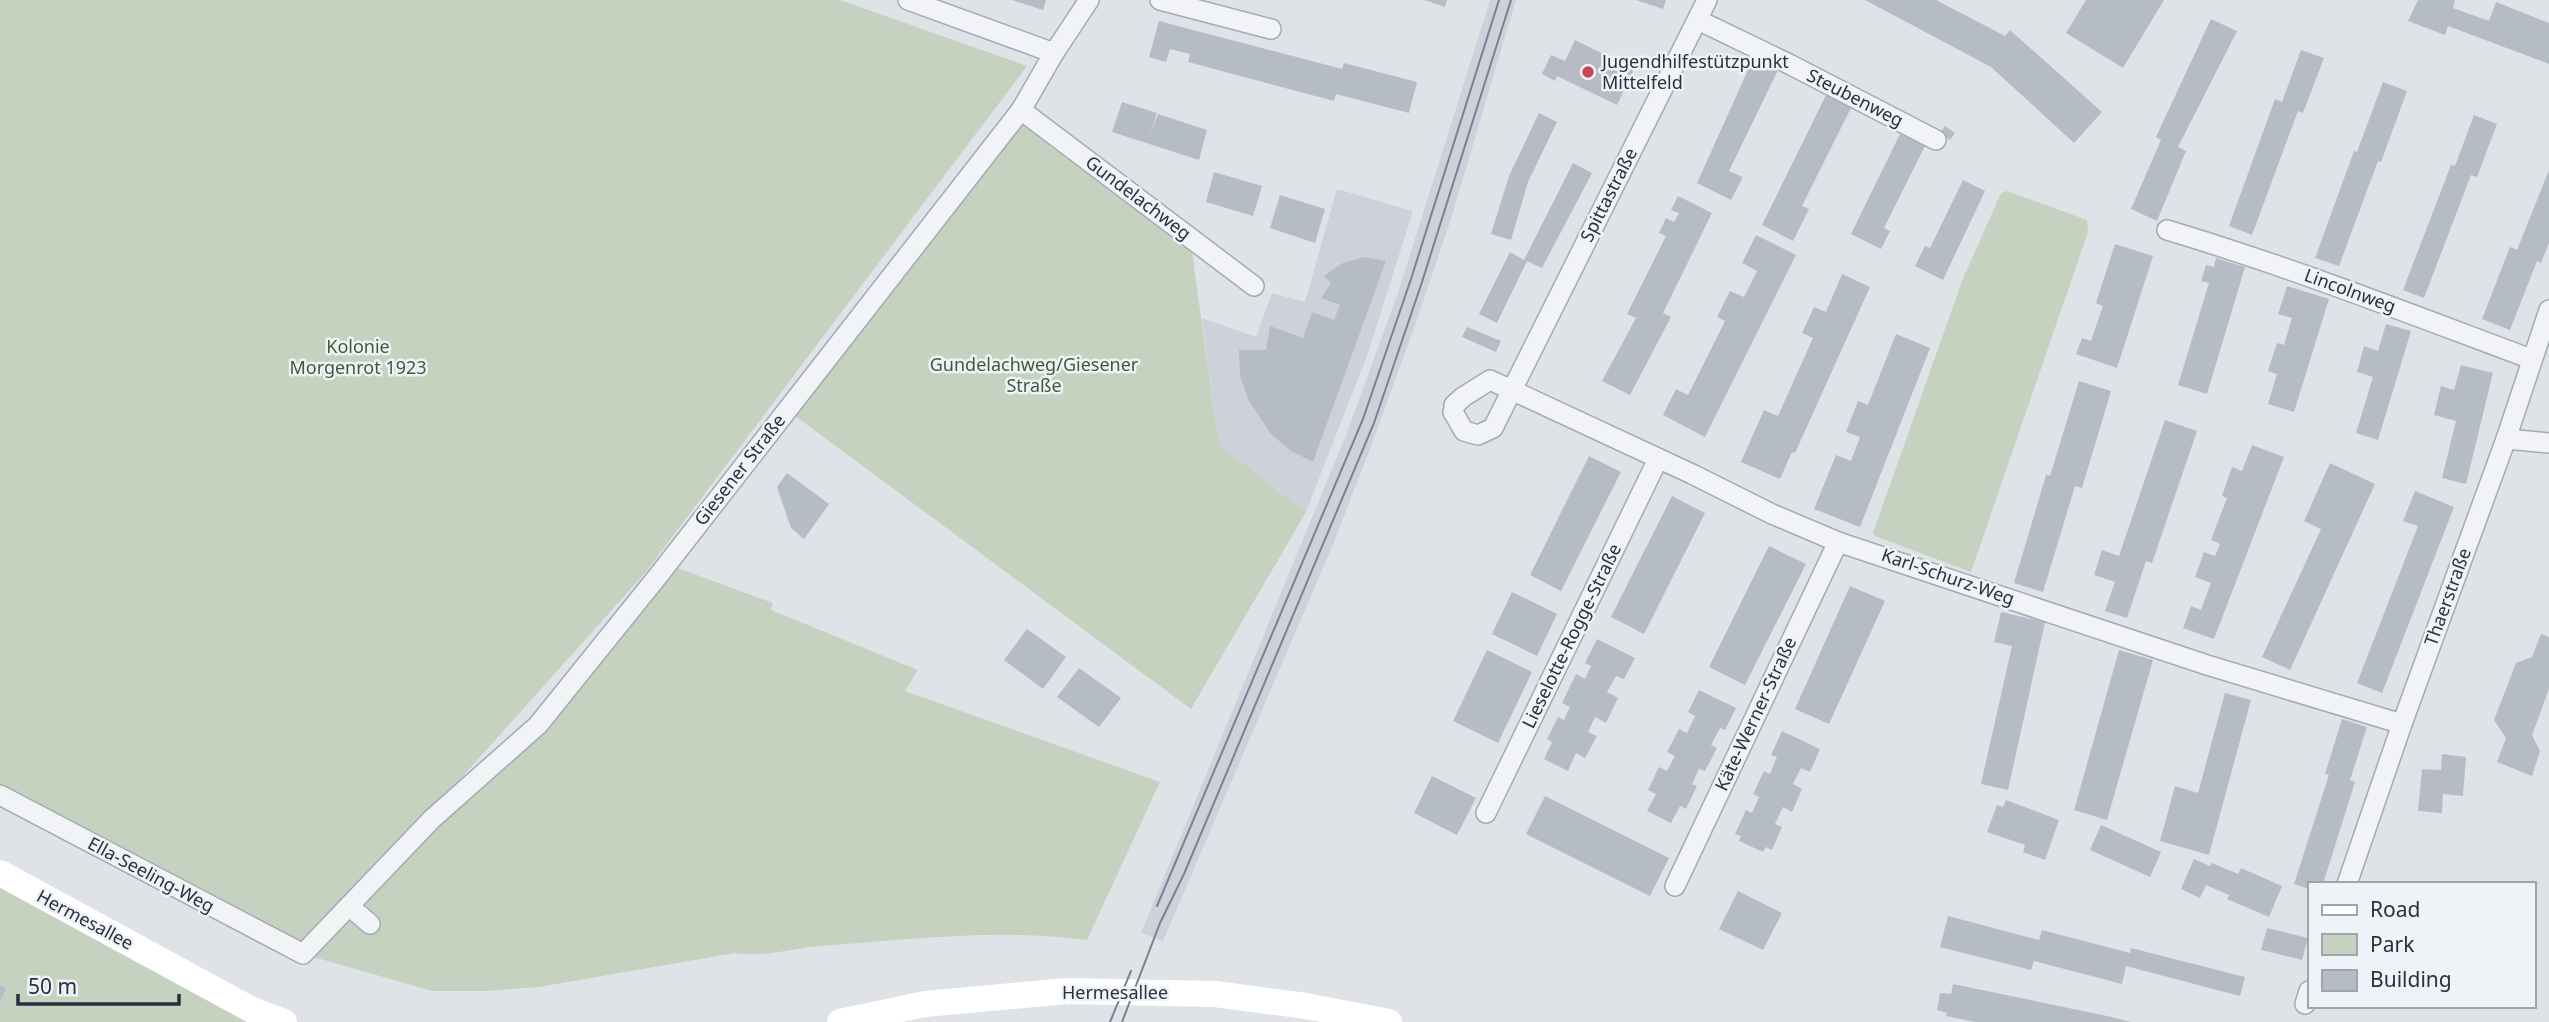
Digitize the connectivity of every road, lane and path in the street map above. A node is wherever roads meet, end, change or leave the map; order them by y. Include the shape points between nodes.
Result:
1 (908, 0) edge
2 (1089, 0) edge
3 (1160, 0) edge
4 (1707, 0) edge
5 (1698, 20) junction
6 (1272, 29) dead end
7 (1054, 53) junction
8 (1021, 110) junction
9 (1936, 141) dead end
10 (2167, 230) dead end
11 (1254, 286) dead end
12 (2549, 310) edge
13 (2531, 359) junction
14 (1510, 390) junction
15 (2506, 439) junction
16 (2549, 443) edge
17 (1658, 459) junction
18 (1838, 542) junction
19 (2402, 724) junction
20 (0, 795) edge
21 (1486, 813) dead end
22 (0, 873) edge
23 (2348, 882) edge
24 (1675, 886) dead end
25 (349, 906) junction
26 (370, 923) dead end
27 (303, 954) joint
28 (284, 1022) edge
29 (841, 1022) edge
30 (1389, 1022) edge

1 - 7 street
2 - 7 street, Giesener Straße
3 - 6 street
4 - 5 street, Spittastraße
5 - 9 street, Steubenweg
5 - 14 street, Spittastraße
7 - 8 street, Giesener Straße
8 - 11 street, Gundelachweg
8 - 25 street, Giesener Straße via 538,726 432,819
10 - 13 street, Lincolnweg via 2325,281
12 - 13 street, Thaerstraße
13 - 15 street, Thaerstraße
14 - 14 street, Spittastraße via 1490,380 1458,401 1453,412 1457,422 1464,431 1478,435 1493,428
14 - 17 street, Karl-Schurz-Weg
15 - 16 street
15 - 19 street, Thaerstraße
17 - 18 street, Karl-Schurz-Weg
17 - 21 street, Lieselotte-Rogge-Straße
18 - 19 street, Karl-Schurz-Weg via 2207,665
18 - 24 street, Käte-Werner-Straße
19 - 23 street, Thaerstraße
20 - 27 street, Ella-Seeling-Weg
22 - 28 main road, Hermesallee via 252,1010
25 - 26 street
25 - 27 street, Giesener Straße
29 - 30 main road, Hermesallee via 925,1004 1067,991 1215,994

